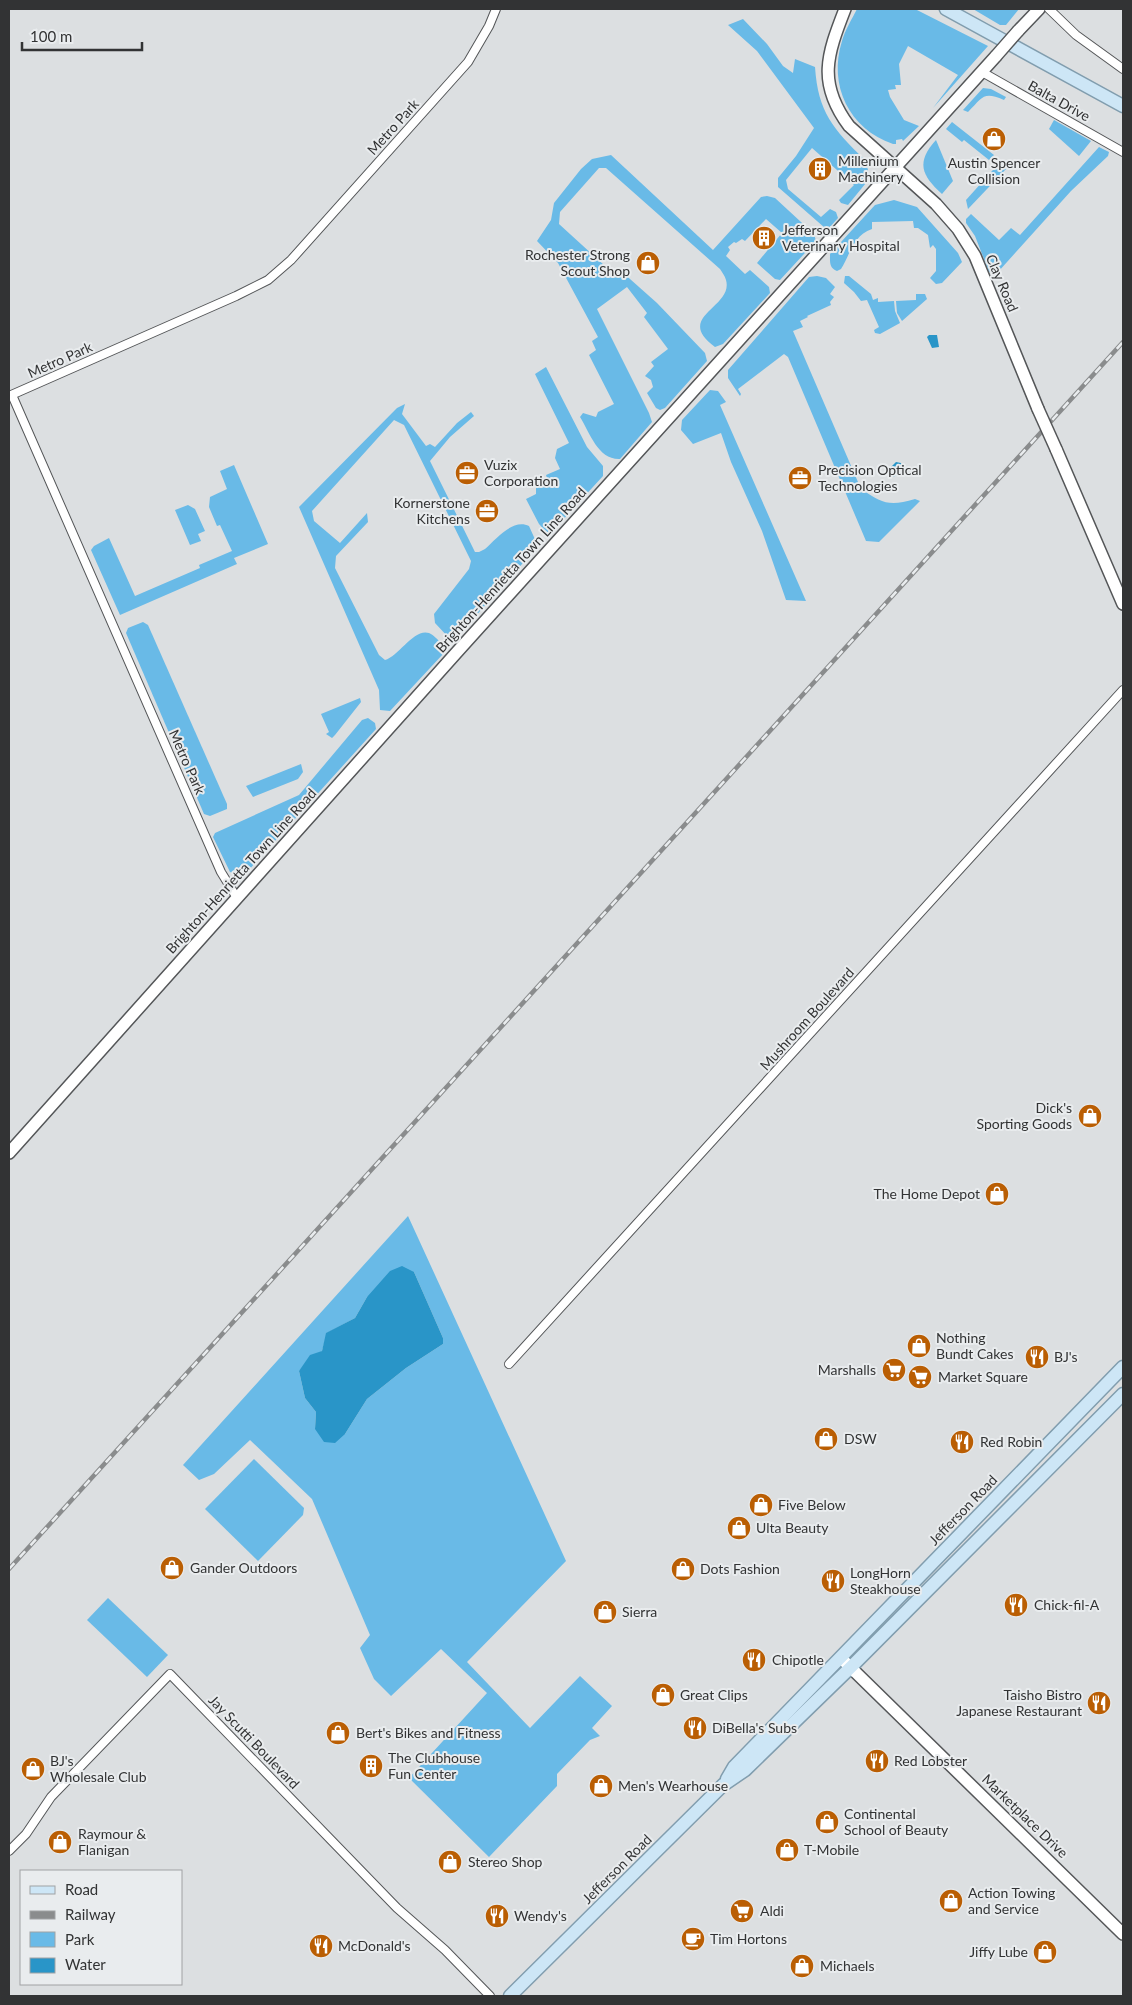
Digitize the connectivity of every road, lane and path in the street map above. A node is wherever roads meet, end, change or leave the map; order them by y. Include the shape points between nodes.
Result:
1 (496, 9) edge
2 (845, 9) edge
3 (946, 9) edge
4 (1039, 9) edge
5 (1049, 9) edge
6 (1123, 69) edge
7 (982, 72) junction
8 (1123, 106) edge
9 (1123, 152) edge
10 (895, 168) junction
11 (10, 396) edge
12 (1123, 604) edge
13 (1123, 690) edge
14 (237, 898) junction
15 (9, 1153) edge
16 (509, 1364) dead end
17 (1123, 1367) edge
18 (1123, 1394) edge
19 (841, 1657) junction
20 (851, 1667) junction
21 (723, 1785) junction
22 (9, 1851) edge
23 (1123, 1934) edge
24 (490, 1996) edge
25 (510, 1996) edge

1 - 11 street, Metro Park via 468,62 297,253 268,280
2 - 10 street, Clay Road via 832,44 828,87 839,114
3 - 8 main road
4 - 7 street, Brighton-Henrietta Town Line Road, bridge
5 - 6 street via 1076,35
7 - 9 street, Balta Drive
7 - 10 street, Brighton-Henrietta Town Line Road
10 - 12 street, Clay Road, bridge via 958,228 975,256
10 - 14 street, Brighton-Henrietta Town Line Road
11 - 14 street, Metro Park via 221,872
13 - 16 street, Mushroom Boulevard
14 - 15 street, Brighton-Henrietta Town Line Road
17 - 19 main road, Jefferson Road
18 - 20 main road, Jefferson Road
19 - 20 street, Marketplace Drive
19 - 21 main road, Jefferson Road via 734,1767
20 - 21 main road, Jefferson Road via 745,1770
20 - 23 street, Marketplace Drive
21 - 25 main road, Jefferson Road
22 - 24 street, Jay Scutti Boulevard via 26,1834 51,1798 170,1674 397,1908

